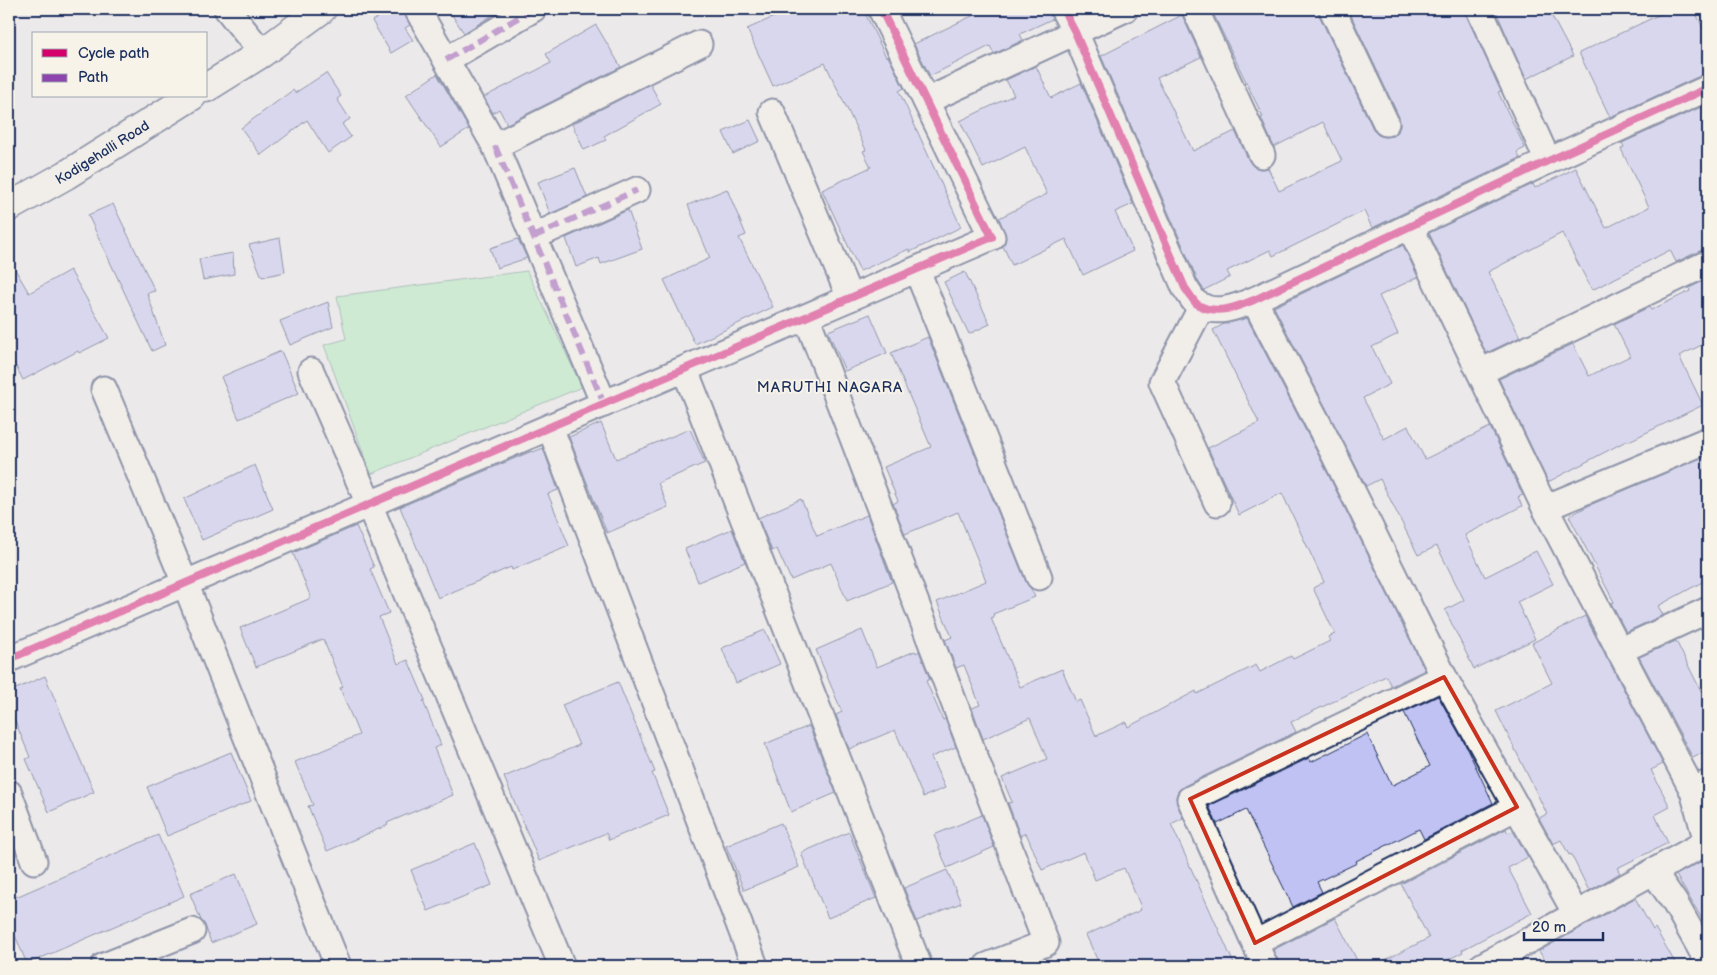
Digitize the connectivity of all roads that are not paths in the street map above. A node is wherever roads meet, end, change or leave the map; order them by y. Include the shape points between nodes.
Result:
1 (227, 9) edge
2 (322, 9) edge
3 (417, 9) edge
4 (533, 9) edge
5 (881, 9) edge
6 (1063, 9) edge
7 (1125, 9) edge
8 (1195, 9) edge
9 (1332, 9) edge
10 (1479, 9) edge
11 (1075, 32) junction
12 (699, 44) dead end
13 (262, 53) junction
14 (446, 60) junction
15 (208, 87) edge
16 (1708, 88) edge
17 (189, 98) edge
18 (926, 101) junction
19 (772, 112) dead end
20 (1386, 123) dead end
21 (495, 146) junction
22 (1262, 155) dead end
23 (1548, 161) junction
24 (637, 190) dead end
25 (9, 207) edge
26 (1410, 227) junction
27 (533, 237) junction
28 (1708, 263) edge
29 (918, 270) junction
30 (850, 298) junction
31 (1254, 300) junction
32 (1202, 306) junction
33 (806, 318) junction
34 (685, 370) junction
35 (310, 371) dead end
36 (1480, 372) junction
37 (104, 389) dead end
38 (604, 404) junction
39 (550, 427) junction
40 (1708, 440) edge
41 (1218, 503) dead end
42 (369, 504) junction
43 (1545, 508) junction
44 (1039, 577) dead end
45 (185, 584) junction
46 (1708, 610) edge
47 (1619, 651) junction
48 (9, 659) edge
49 (1444, 677) junction
50 (1700, 787) edge
51 (9, 793) edge
52 (1517, 807) junction
53 (34, 861) dead end
54 (1653, 871) junction
55 (1576, 914) junction
56 (192, 931) dead end
57 (1255, 943) junction
58 (1513, 959) edge
59 (1708, 962) edge
60 (104, 966) edge
61 (338, 966) edge
62 (562, 966) edge
63 (755, 966) edge
64 (919, 966) edge
65 (987, 966) edge
66 (1265, 966) edge
67 (1482, 966) edge

1 - 13 street
2 - 13 main road
3 - 14 street
4 - 14 street
5 - 18 street
6 - 11 street
7 - 11 street
8 - 22 street
9 - 20 street
10 - 23 street
11 - 18 street
11 - 32 street via 1186,288
12 - 21 street
13 - 15 main road
14 - 21 street
16 - 23 street
17 - 25 main road, Kodigehalli Road
18 - 29 street via 992,237
19 - 30 street
21 - 27 street
23 - 26 street
24 - 27 street
26 - 31 street
26 - 36 street
27 - 38 street
28 - 36 street
29 - 30 street
29 - 44 street
30 - 33 street
31 - 32 street via 1233,308 1215,310
31 - 49 street
32 - 41 street via 1162,382
33 - 34 street
33 - 65 street via 1046,943
34 - 38 street
34 - 64 street
35 - 42 street
36 - 43 street
37 - 45 street
38 - 39 street
39 - 42 street
39 - 63 street
40 - 43 street
42 - 45 street
42 - 62 street
43 - 47 street
45 - 48 street
45 - 61 street
46 - 47 street
47 - 50 street
49 - 52 street
49 - 57 street via 1190,799
50 - 54 street via 1707,842
51 - 53 street
52 - 55 street
52 - 57 street
54 - 55 street
54 - 59 street
55 - 58 street
56 - 60 street
57 - 66 street
58 - 67 street

